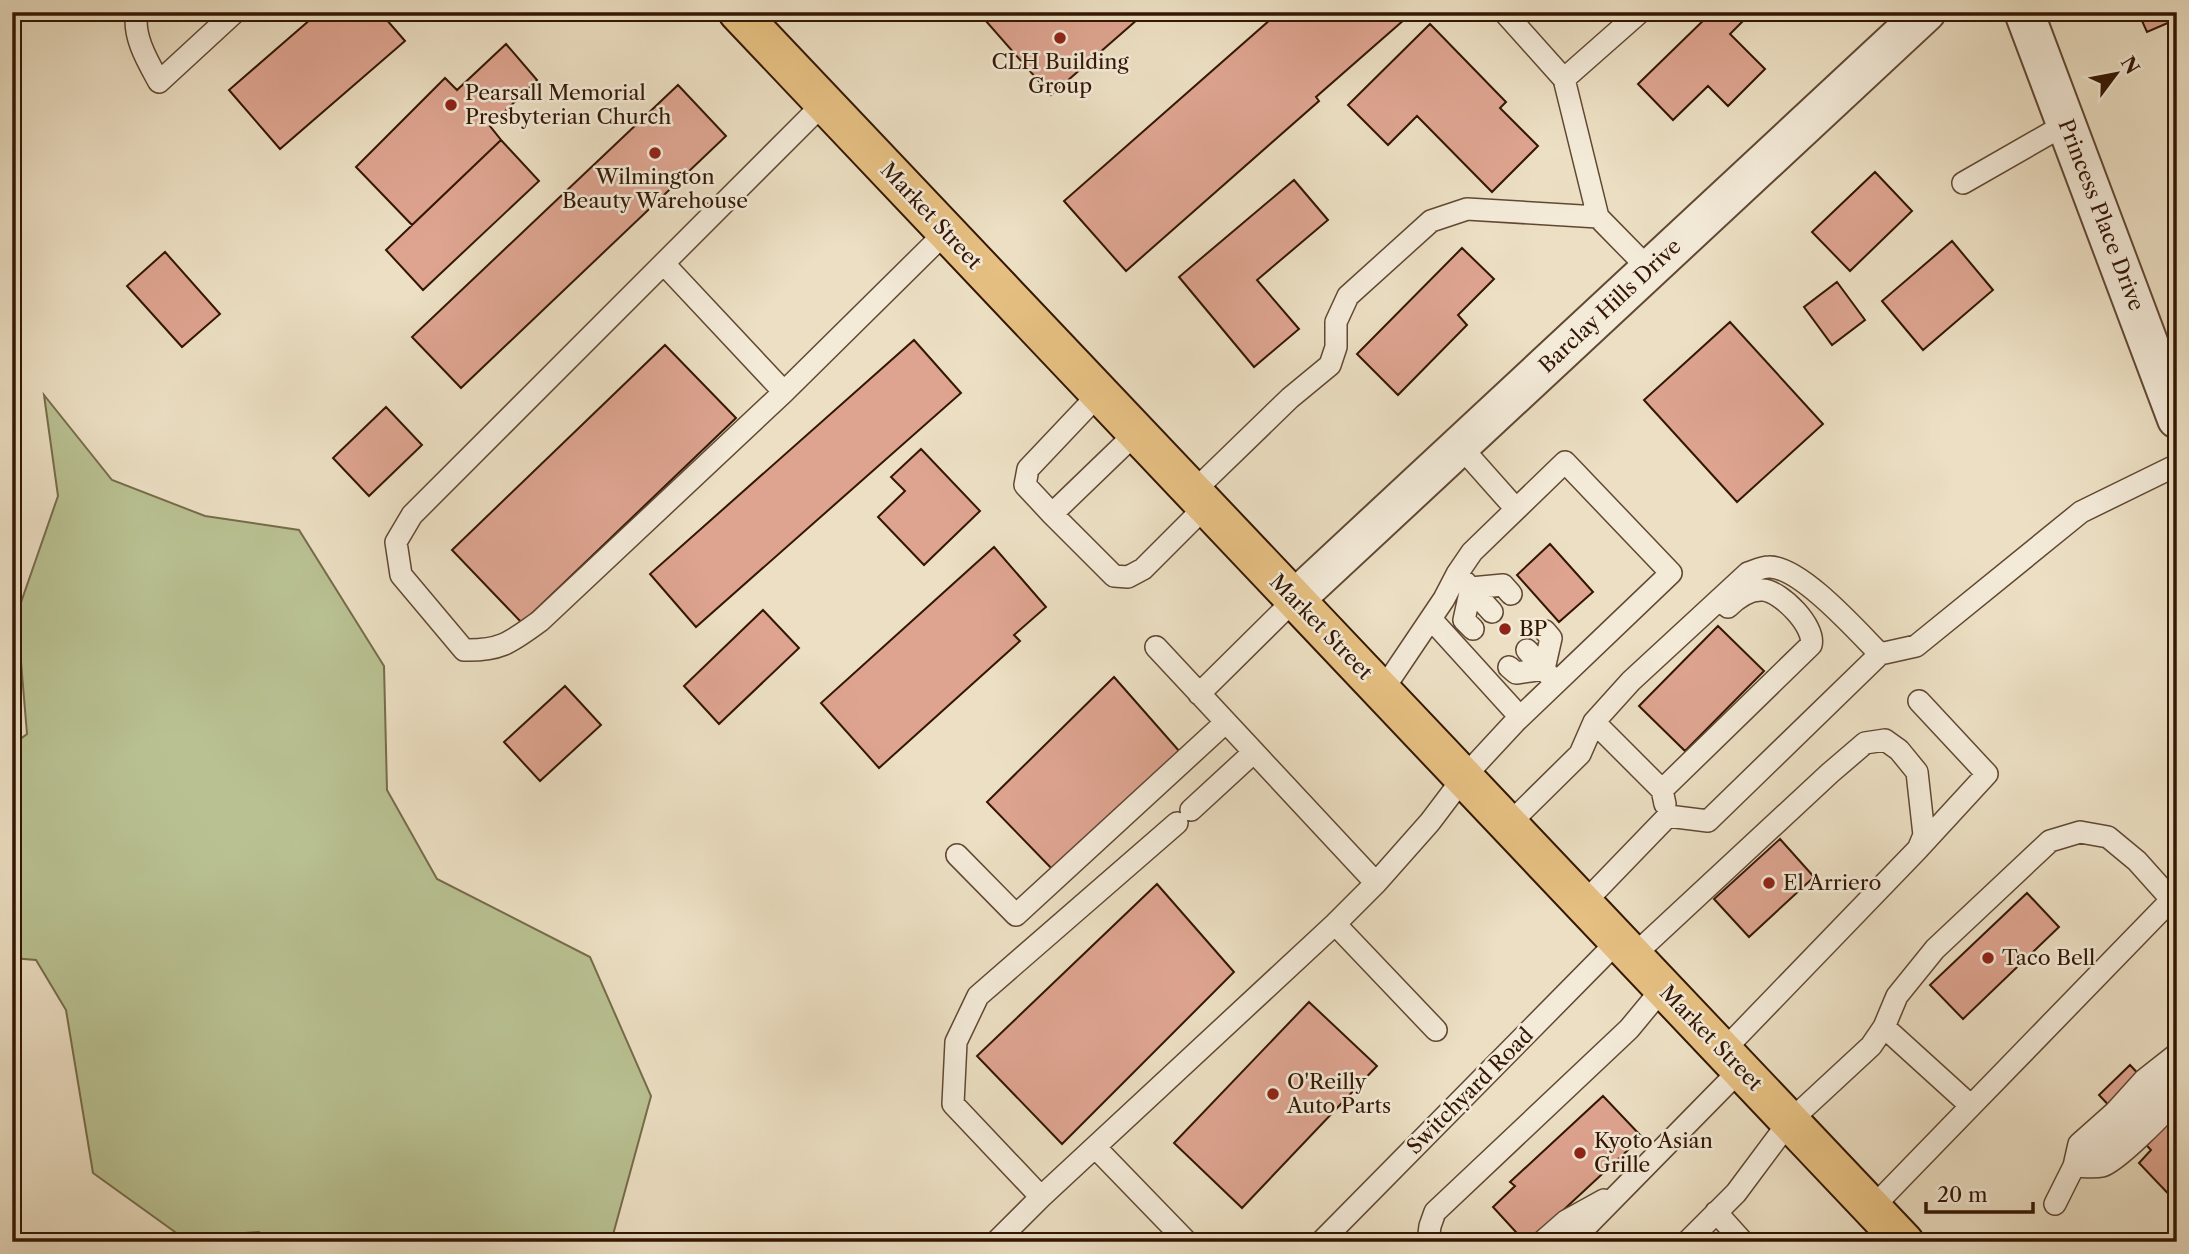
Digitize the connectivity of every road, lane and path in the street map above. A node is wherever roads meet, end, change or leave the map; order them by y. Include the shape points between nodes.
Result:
1 (136, 12) edge
2 (235, 12) edge
3 (738, 12) edge
4 (1504, 12) edge
5 (1640, 12) edge
6 (1926, 12) edge
7 (2024, 12) edge
8 (1564, 79) junction
9 (824, 103) junction
10 (2066, 124) junction
11 (1963, 183) dead end
12 (1598, 217) junction
13 (946, 232) junction
14 (664, 264) junction
15 (1649, 269) junction
16 (783, 392) junction
17 (1099, 394) junction
18 (2177, 419) edge
19 (1136, 433) junction
20 (1460, 446) junction
21 (2177, 465) edge
22 (1199, 499) junction
23 (1516, 509) junction
24 (1052, 514) junction
25 (1464, 581) junction
26 (1511, 594) dead end
27 (1294, 600) junction
28 (1492, 612) dead end
29 (1431, 619) junction
30 (1473, 629) dead end
31 (1545, 631) dead end
32 (1156, 648) dead end
33 (1527, 650) dead end
34 (1880, 654) junction
35 (1509, 667) dead end
36 (1550, 675) junction
37 (1632, 681) junction
38 (1382, 691) junction
39 (1199, 694) junction
40 (1919, 701) dead end
41 (1520, 717) junction
42 (1226, 722) junction
43 (1594, 722) junction
44 (1254, 752) junction
45 (1464, 777) junction
46 (1662, 790) junction
47 (1668, 816) junction
48 (1508, 825) junction
49 (1918, 849) junction
50 (957, 855) dead end
51 (1376, 883) junction
52 (2174, 897) edge
53 (1583, 904) junction
54 (1016, 915) junction
55 (1335, 925) junction
56 (1041, 942) junction
57 (1625, 949) junction
58 (1663, 988) junction
59 (1884, 1027) junction
60 (1436, 1030) dead end
61 (2177, 1054) edge
62 (1732, 1060) junction
63 (2177, 1069) edge
64 (2177, 1098) edge
65 (1971, 1106) junction
66 (1790, 1122) junction
67 (1095, 1147) junction
68 (2074, 1167) junction
69 (1618, 1193) junction
70 (1041, 1197) junction
71 (2055, 1204) dead end
72 (1716, 1212) junction
73 (1890, 1231) edge
74 (1432, 1237) edge
75 (996, 1242) edge
76 (1186, 1242) edge
77 (1321, 1242) edge
78 (1542, 1242) edge
79 (1571, 1242) edge
80 (1687, 1242) edge
81 (1743, 1242) edge

1 - 2 lane via 143,52 159,82
3 - 9 main road, Market Street
4 - 8 lane
5 - 8 lane
6 - 15 street, Barclay Hills Drive
7 - 10 street, Princess Place Drive
8 - 12 lane
9 - 13 main road, Market Street
9 - 14 lane
10 - 11 lane
10 - 18 street, Princess Place Drive
12 - 15 lane
12 - 22 lane via 1467,209 1431,221 1348,296 1336,322 1330,365 1290,398
13 - 16 lane
13 - 17 main road, Market Street
14 - 16 lane
14 - 16 lane via 412,515 397,542 401,575 464,650 488,650 511,642 540,621
15 - 20 street, Barclay Hills Drive
17 - 19 main road, Market Street
17 - 24 lane via 1025,476 1025,485
19 - 22 main road, Market Street
19 - 24 lane
20 - 23 lane
20 - 27 street, Barclay Hills Drive
21 - 34 lane via 2081,512 1916,646
22 - 24 lane via 1143,569 1128,577 1114,576
22 - 27 main road, Market Street
23 - 25 lane via 1472,552
23 - 36 lane via 1565,462 1671,573
25 - 26 lane via 1503,585
25 - 28 lane
25 - 29 lane
25 - 30 lane via 1465,620
27 - 38 main road, Market Street
27 - 39 lane
29 - 38 lane
29 - 41 lane
31 - 36 lane via 1550,638
32 - 39 lane
33 - 36 lane
34 - 37 lane via 1801,580 1768,567 1748,573
34 - 47 lane via 1708,821
35 - 36 lane via 1516,673
36 - 41 lane
37 - 43 lane
37 - 46 lane via 1665,668 1733,601 1749,592 1777,595 1797,612 1813,638 1811,645
38 - 45 main road, Market Street
39 - 42 lane
40 - 49 lane via 1987,774
41 - 45 lane
42 - 44 lane
42 - 54 lane
43 - 46 lane
43 - 48 lane via 1580,754
44 - 51 lane
44 - 56 lane
45 - 48 main road, Market Street
45 - 51 lane
46 - 47 lane
47 - 53 lane
48 - 53 main road, Market Street
49 - 57 lane, Switchyard Road via 1924,835 1916,772 1885,740 1866,743
49 - 62 lane
50 - 54 lane
51 - 55 lane
52 - 59 lane via 2108,837 2080,832 2050,841 1935,948 1897,996
52 - 65 lane
53 - 57 main road, Market Street
54 - 56 lane
55 - 60 lane
55 - 67 lane
56 - 70 lane via 978,996 956,1042 953,1104
57 - 58 main road, Market Street
57 - 77 lane, Switchyard Road
58 - 62 main road, Market Street
58 - 74 lane via 1629,1029 1435,1212
59 - 65 lane
59 - 66 lane via 1871,1046
61 - 68 lane via 2079,1144
62 - 66 main road, Market Street
62 - 69 lane
63 - 68 lane via 2126,1124
64 - 68 lane via 2105,1166
65 - 73 lane
66 - 72 lane
66 - 73 main road, Market Street
67 - 70 lane
67 - 76 lane
68 - 71 lane
69 - 78 lane via 1566,1221
69 - 79 lane
70 - 75 lane
72 - 80 lane
72 - 81 lane

